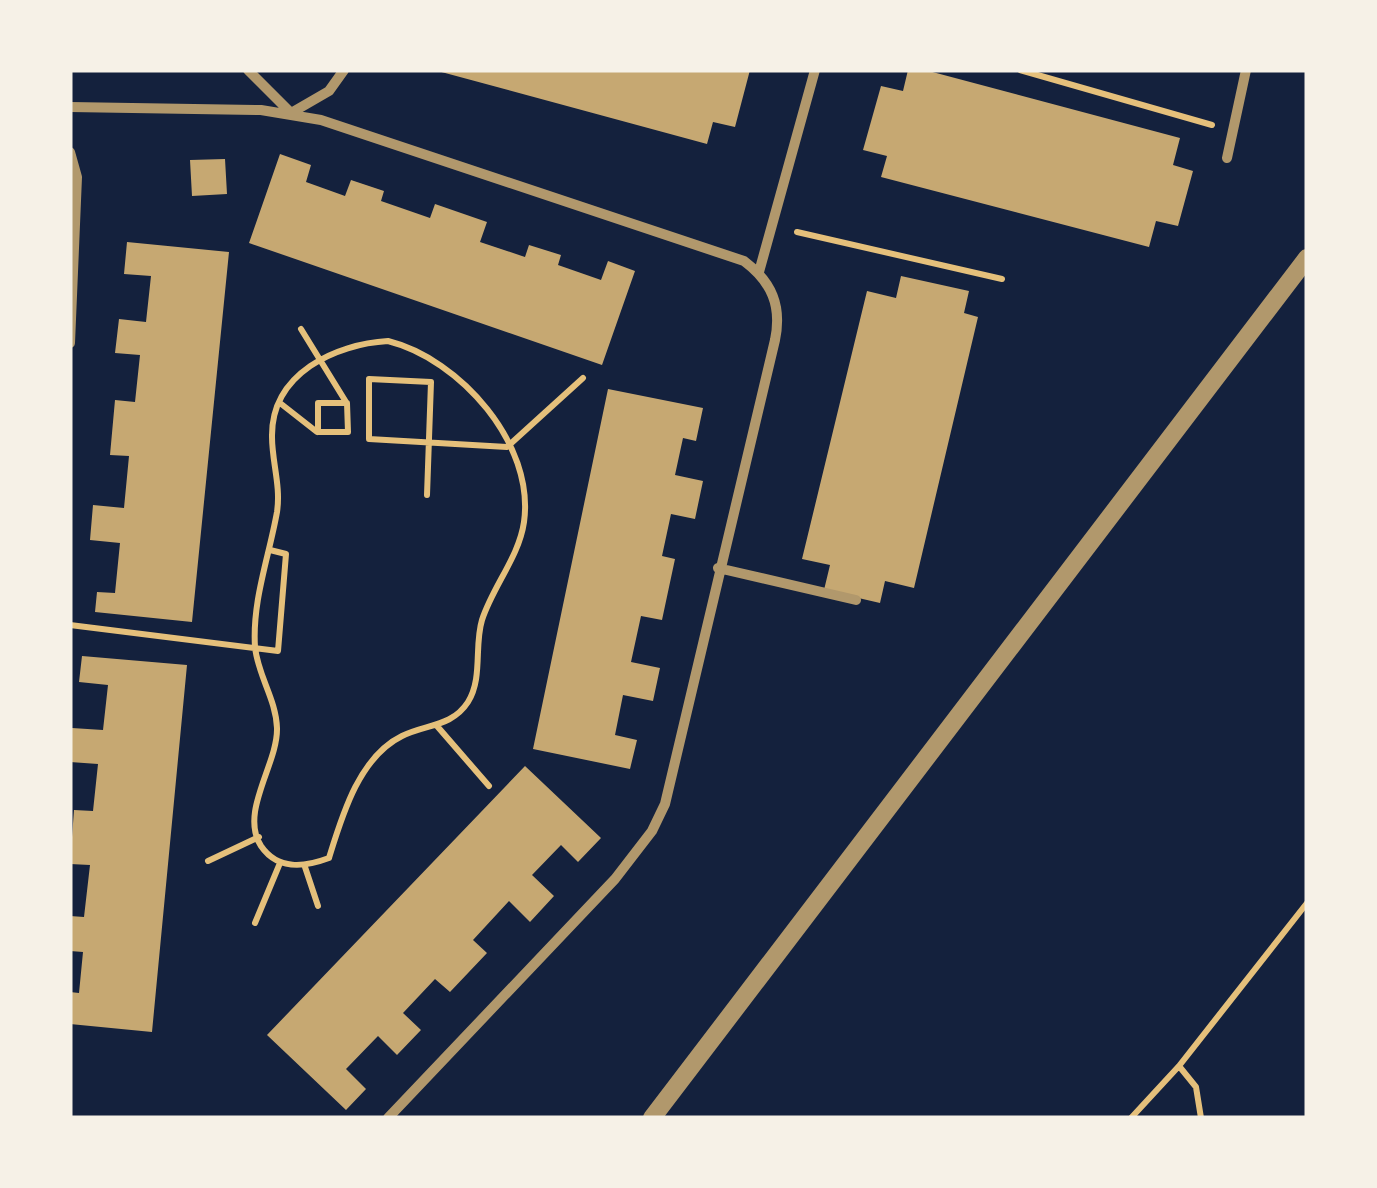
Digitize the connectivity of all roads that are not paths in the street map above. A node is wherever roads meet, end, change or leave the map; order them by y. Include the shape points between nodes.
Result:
1 (248, 70) edge
2 (344, 70) edge
3 (815, 70) edge
4 (1246, 70) edge
5 (70, 106) edge
6 (292, 113) junction
7 (70, 152) edge
8 (1227, 158) dead end
9 (1307, 258) edge
10 (759, 272) junction
11 (70, 343) edge
12 (718, 568) junction
13 (856, 600) dead end
14 (676, 1081) junction
15 (388, 1118) edge
16 (638, 1118) edge
17 (652, 1118) edge

1 - 6 street
2 - 6 street via 329,90
3 - 10 street
4 - 8 street
5 - 6 street
6 - 10 street via 726,255
7 - 11 street via 77,211
9 - 14 street
10 - 12 street via 777,304 778,322
12 - 13 street
12 - 15 street via 674,775 652,832
14 - 16 street
14 - 17 street

